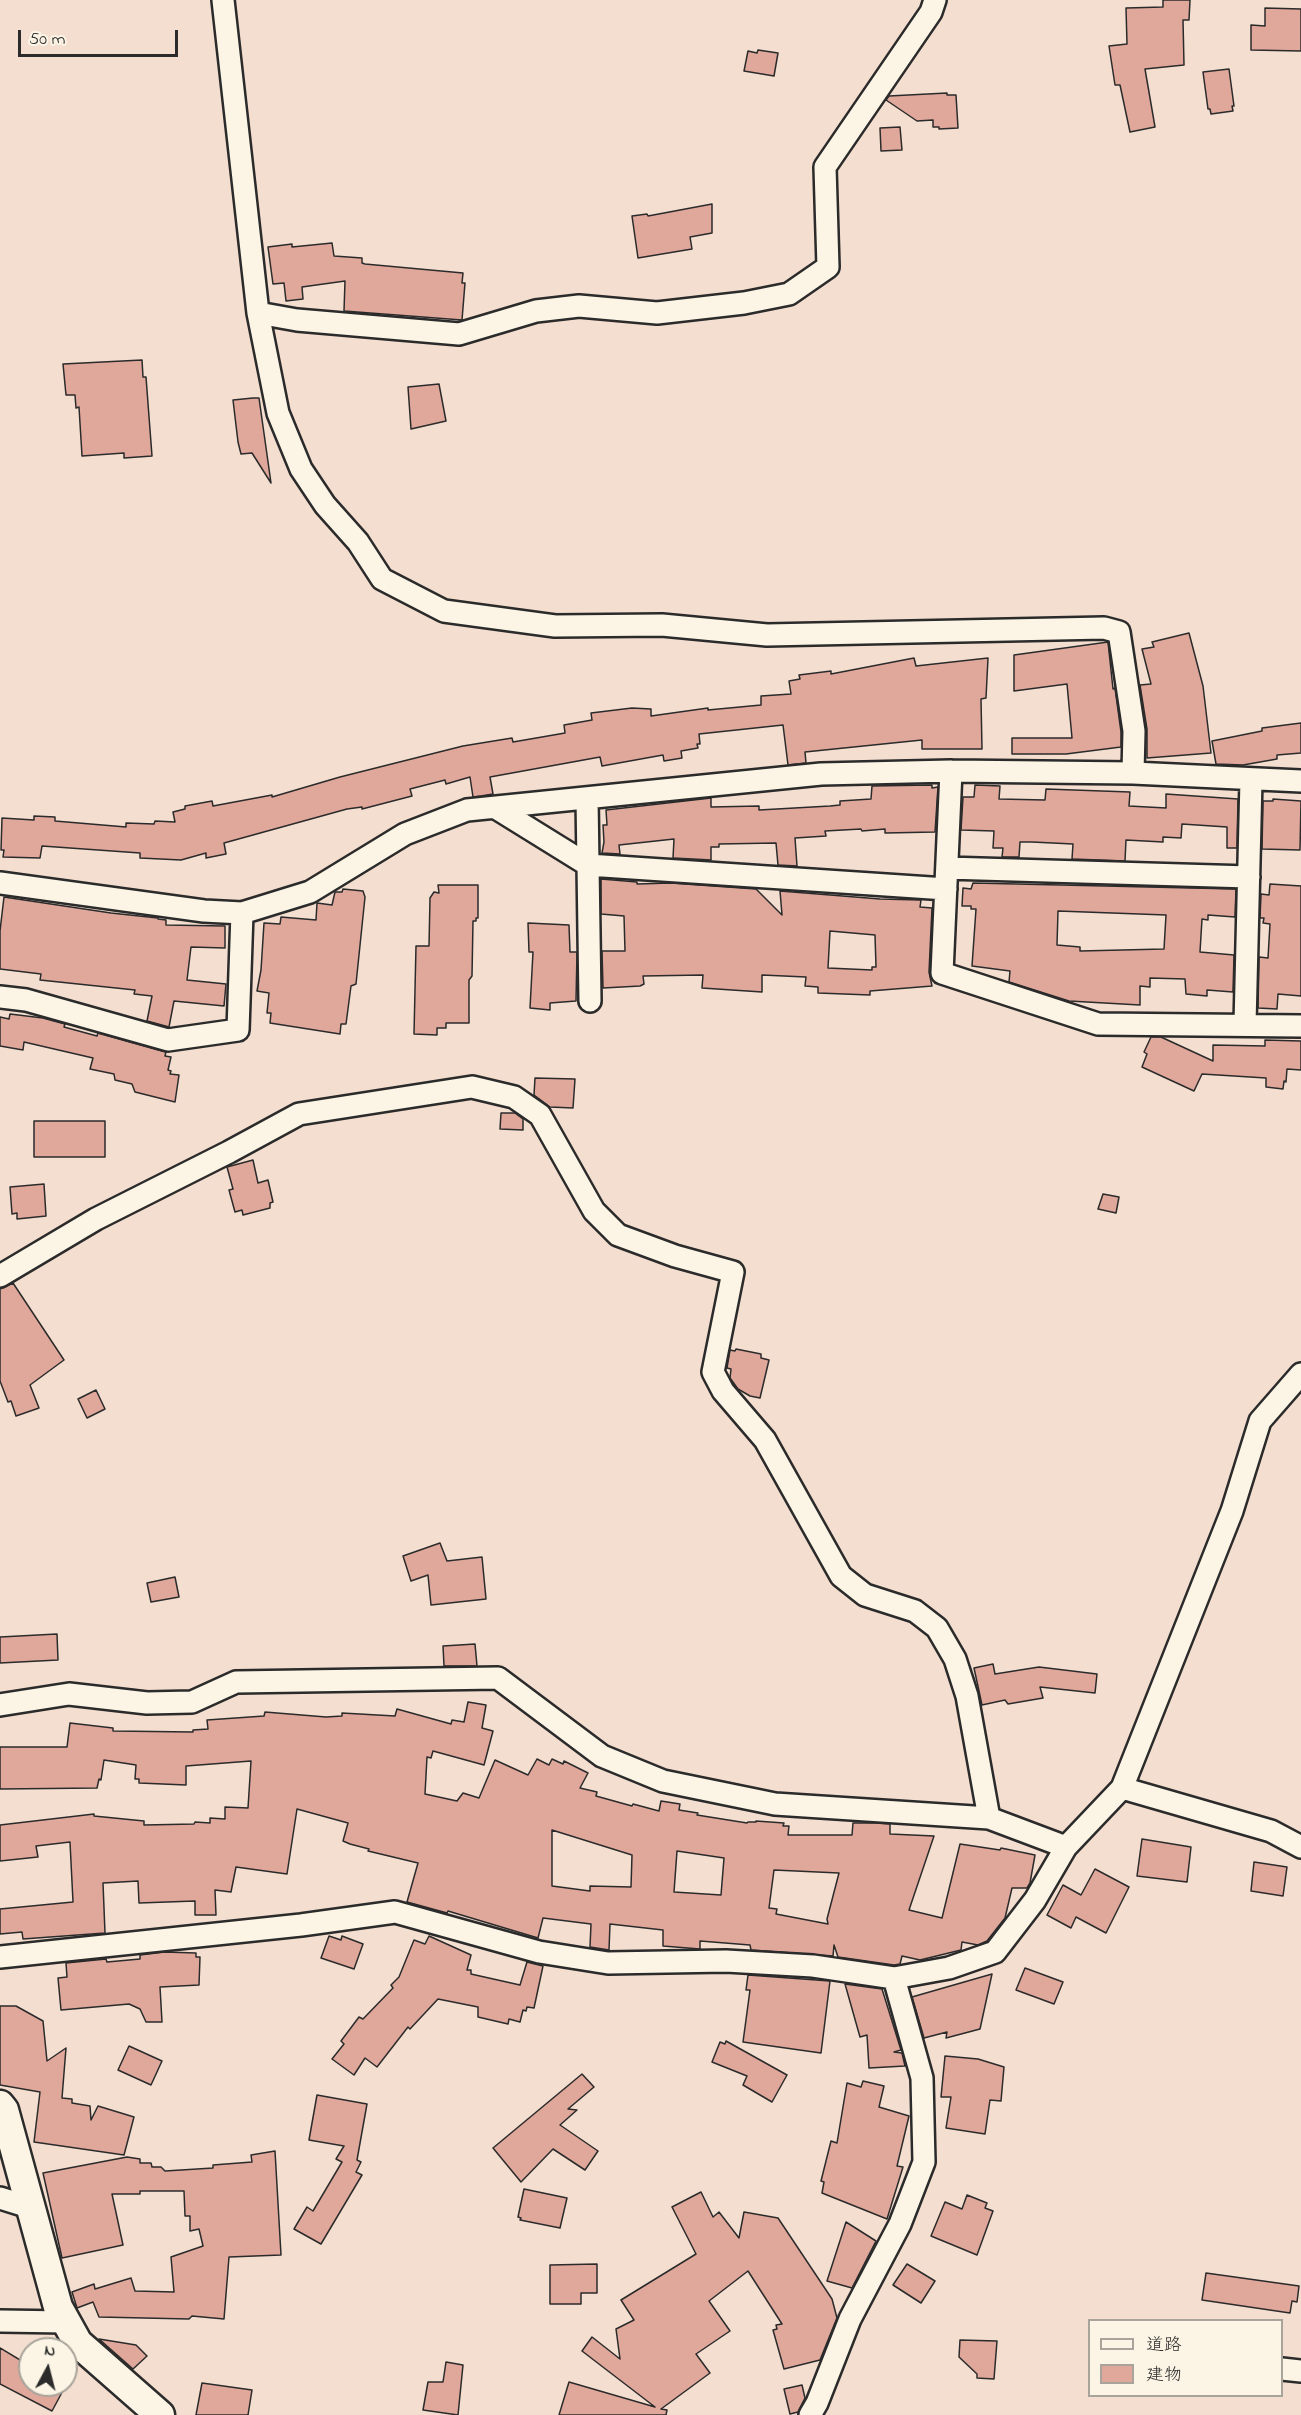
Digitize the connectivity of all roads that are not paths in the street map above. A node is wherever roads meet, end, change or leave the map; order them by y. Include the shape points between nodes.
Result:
1 (223, 0) edge
2 (935, 0) edge
3 (258, 313) junction
4 (951, 771) junction
5 (1133, 773) junction
6 (1251, 780) junction
7 (1301, 781) edge
8 (587, 798) junction
9 (496, 808) junction
10 (588, 865) junction
11 (1249, 877) junction
12 (946, 879) junction
13 (0, 883) edge
14 (242, 913) junction
15 (0, 997) edge
16 (590, 1001) dead end
17 (1245, 1024) junction
18 (1301, 1026) edge
19 (0, 1276) edge
20 (1300, 1378) edge
21 (0, 1705) edge
22 (1122, 1788) junction
23 (988, 1818) junction
24 (1066, 1847) junction
25 (1301, 1847) edge
26 (0, 1957) edge
27 (894, 1978) junction
28 (0, 2105) edge
29 (0, 2198) edge
30 (30, 2206) junction
31 (0, 2321) edge
32 (66, 2322) junction
33 (1283, 2369) edge
34 (1301, 2371) edge
35 (160, 2415) edge
36 (810, 2415) edge

1 - 3 street
2 - 3 street via 931,12 825,167 828,267 789,294 657,313 579,306 536,311 459,334
3 - 5 street via 278,413 301,469 382,579 444,611 555,626 662,625 767,635 1104,628 1119,632 1134,731
4 - 5 street
4 - 8 street via 821,774
4 - 12 street
5 - 6 street
6 - 7 street
6 - 11 street
8 - 9 street
8 - 10 street
9 - 10 street
9 - 14 street via 467,810 405,834 310,892
10 - 12 street
10 - 16 street
11 - 12 street
11 - 17 street
12 - 17 street via 942,973 1098,1024
13 - 14 street
14 - 15 street via 238,1030 168,1040 26,1000
17 - 18 street
19 - 23 street via 96,1219 299,1114 472,1088 514,1097 540,1115 594,1211 618,1235 733,1272 713,1372 723,1391 765,1440 841,1576 865,1595 915,1611 937,1628 956,1659 967,1696
20 - 22 street via 1260,1422 1232,1511
21 - 23 street via 69,1694 147,1703 192,1702 236,1682 498,1678 602,1756 663,1781 775,1804
22 - 24 street
22 - 25 street via 1271,1831
23 - 24 street
24 - 27 street via 1035,1900 995,1952 950,1968
26 - 27 street via 395,1912 538,1952 608,1964 726,1961 813,1966
27 - 36 street via 922,2078 924,2162 900,2224 850,2319
28 - 30 main road
29 - 30 street
30 - 32 main road via 58,2307
31 - 32 street
32 - 35 main road via 78,2343
33 - 34 street

